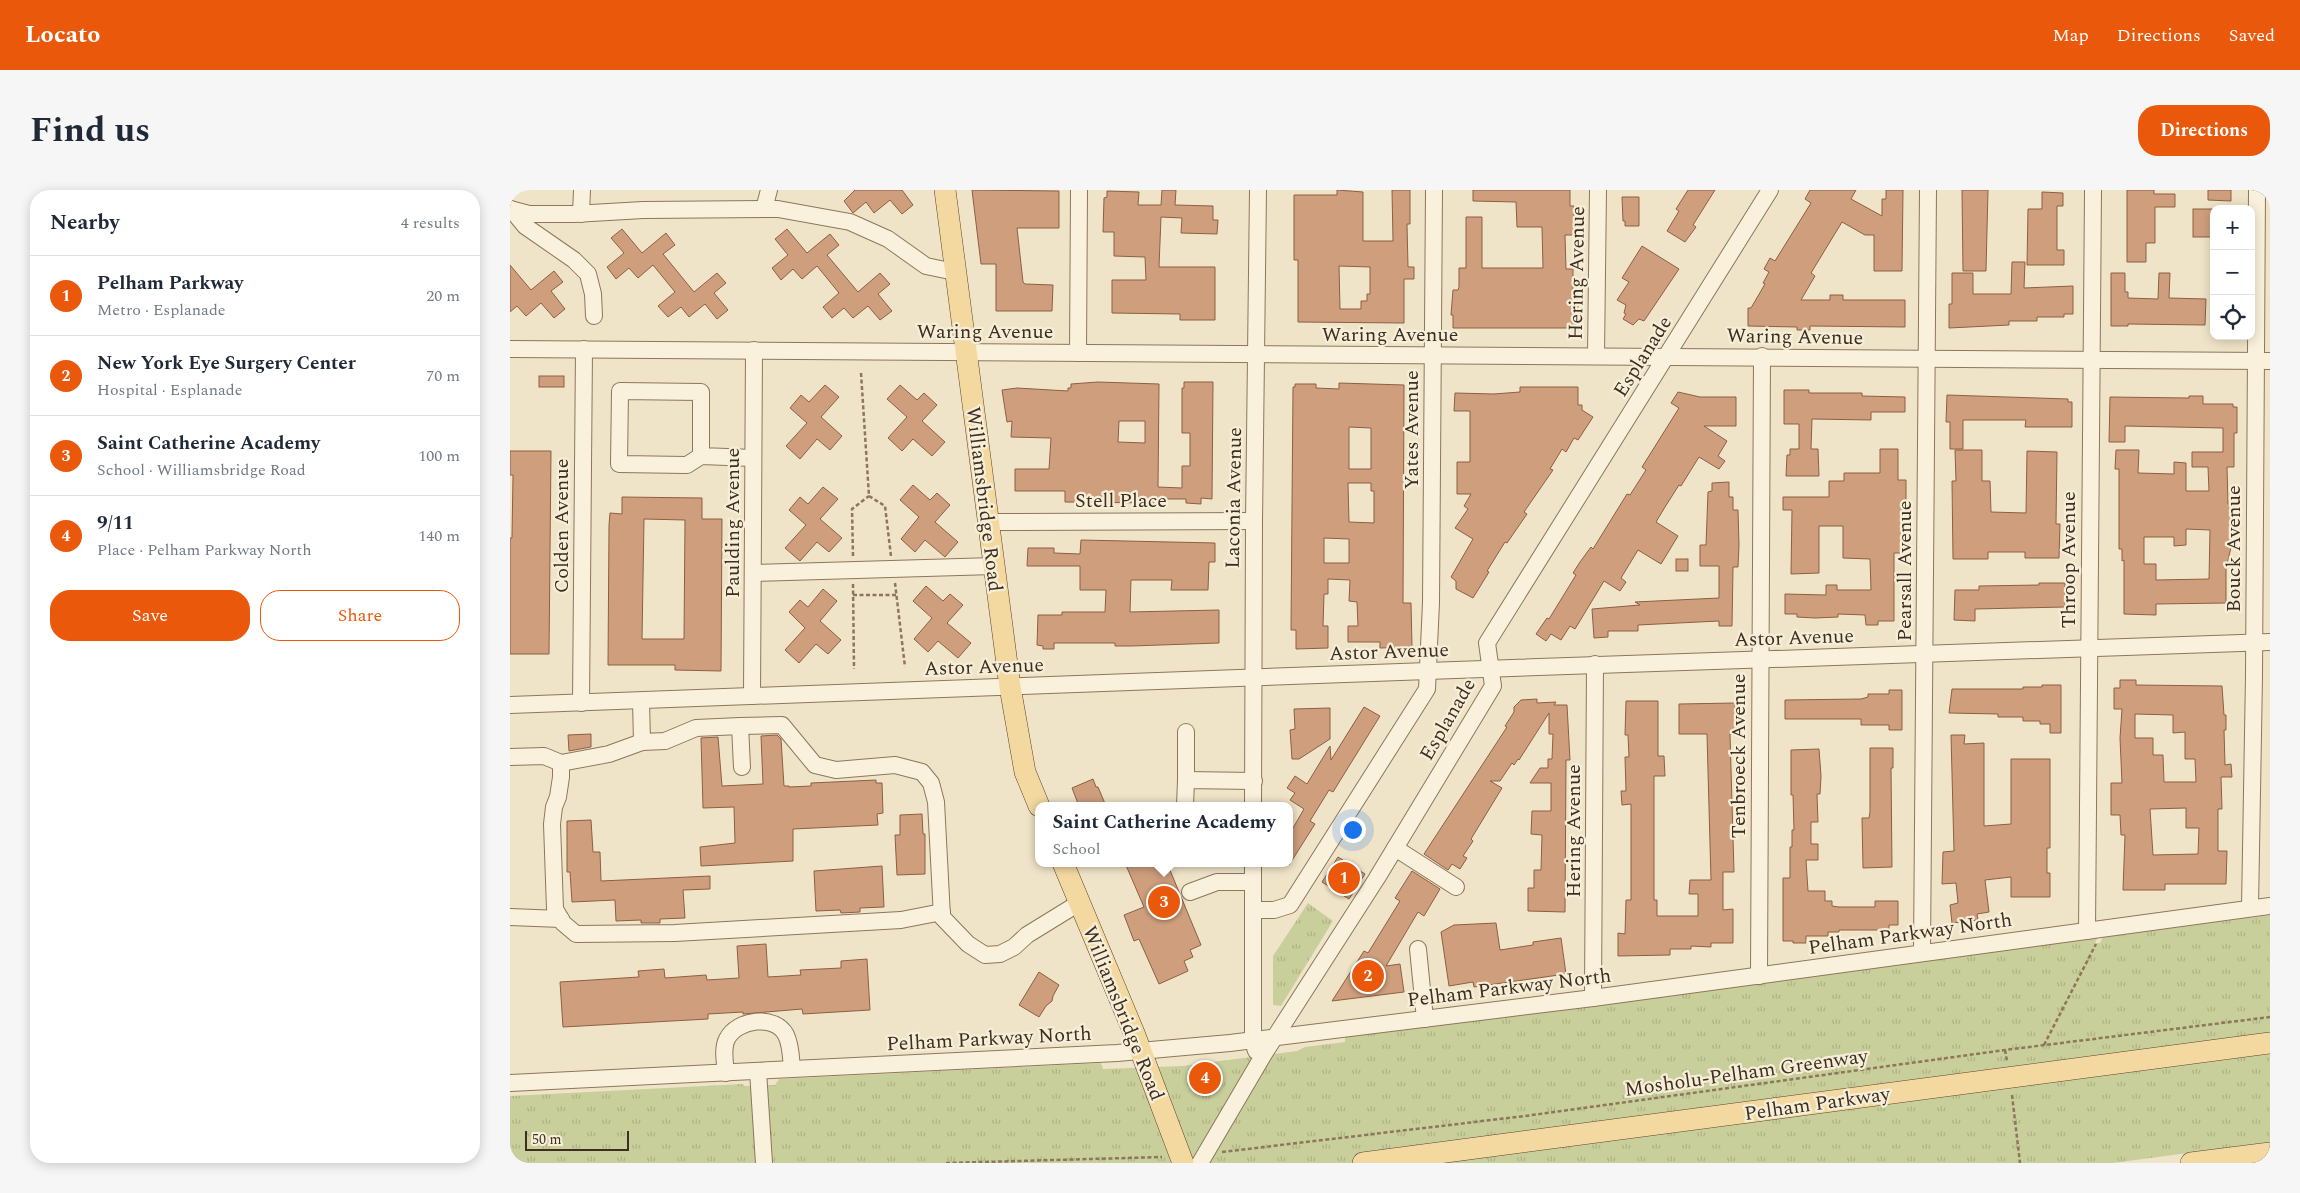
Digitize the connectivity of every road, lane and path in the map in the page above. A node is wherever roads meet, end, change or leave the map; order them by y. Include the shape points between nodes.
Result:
1 (582, 190) edge
2 (769, 190) edge
3 (945, 190) edge
4 (1079, 190) edge
5 (1258, 190) edge
6 (1434, 190) edge
7 (1598, 190) edge
8 (1770, 190) edge
9 (1928, 190) edge
10 (2093, 190) edge
11 (2257, 190) edge
12 (510, 209) edge
13 (764, 209) junction
14 (581, 214) junction
15 (956, 272) junction
16 (594, 316) dead end
17 (510, 349) edge
18 (584, 349) junction
19 (754, 350) junction
20 (966, 352) junction
21 (1078, 353) junction
22 (1256, 354) junction
23 (1433, 355) junction
24 (1596, 356) junction
25 (1668, 356) junction
26 (1762, 356) junction
27 (1926, 359) junction
28 (2091, 360) junction
29 (2263, 361) edge
30 (861, 373) dead end
31 (701, 456) junction
32 (754, 458) junction
33 (870, 496) dead end
34 (1254, 521) junction
35 (988, 522) junction
36 (994, 566) junction
37 (753, 573) junction
38 (853, 595) dead end
39 (896, 595) dead end
40 (2262, 642) edge
41 (2089, 648) junction
42 (1924, 654) junction
43 (1760, 660) junction
44 (1595, 664) junction
45 (1490, 668) junction
46 (1428, 670) junction
47 (1252, 678) junction
48 (1010, 687) junction
49 (752, 696) junction
50 (641, 701) junction
51 (581, 703) junction
52 (510, 706) edge
53 (740, 726) junction
54 (1186, 732) dead end
55 (642, 742) junction
56 (510, 757) edge
57 (561, 762) junction
58 (742, 767) dead end
59 (1186, 780) junction
60 (1254, 781) junction
61 (1037, 802) edge
62 (1185, 802) edge
63 (1253, 802) edge
64 (1395, 848) junction
65 (1065, 867) edge
66 (1253, 867) edge
67 (1253, 882) junction
68 (1456, 887) dead end
69 (1190, 892) dead end
70 (1079, 903) junction
71 (2270, 906) edge
72 (2250, 908) junction
73 (1253, 910) junction
74 (942, 912) junction
75 (510, 918) edge
76 (561, 919) junction
77 (2093, 934) junction
78 (1418, 949) dead end
79 (1922, 952) junction
80 (1759, 976) junction
81 (1593, 998) junction
82 (2270, 1017) edge
83 (1425, 1020) junction
84 (1275, 1038) junction
85 (1253, 1041) junction
86 (2270, 1043) edge
87 (2044, 1045) junction
88 (2006, 1050) junction
89 (1141, 1052) junction
90 (1260, 1063) junction
91 (2008, 1064) dead end
92 (792, 1069) junction
93 (758, 1071) junction
94 (726, 1073) junction
95 (510, 1083) edge
96 (2011, 1091) dead end
97 (1226, 1152) dead end
98 (2270, 1153) edge
99 (1150, 1158) dead end
100 (764, 1163) edge
101 (946, 1163) edge
102 (1183, 1163) edge
103 (1200, 1163) edge
104 (1363, 1163) edge
105 (2020, 1163) edge
106 (2191, 1163) edge

1 - 14 street
2 - 13 street
3 - 15 main road, Williamsbridge Road
4 - 21 street
5 - 22 street, Laconia Avenue
6 - 23 street, Yates Avenue
7 - 24 street, Hering Avenue
8 - 25 street, Esplanade
9 - 27 street, Pearsall Avenue
10 - 28 street, Throop Avenue
11 - 29 street, Bouck Avenue
12 - 14 street via 529,214
12 - 16 street via 525,226 574,260 588,274
13 - 14 street
13 - 15 street via 850,222 888,239 926,266
15 - 20 main road, Williamsbridge Road
17 - 18 street, Waring Avenue
18 - 19 street, Waring Avenue
18 - 51 street, Colden Avenue
19 - 20 street, Waring Avenue
19 - 32 street, Paulding Avenue
20 - 21 street, Waring Avenue
20 - 35 main road, Williamsbridge Road
21 - 22 street, Waring Avenue
22 - 23 street, Waring Avenue
22 - 34 street, Laconia Avenue
23 - 24 street, Waring Avenue
23 - 46 street, Yates Avenue
24 - 25 street, Waring Avenue
25 - 26 street, Waring Avenue
25 - 45 street, Esplanade via 1487,643
26 - 27 street, Waring Avenue
26 - 43 street, Tenbroeck Avenue
27 - 28 street, Waring Avenue
27 - 42 street, Pearsall Avenue
28 - 29 street, Waring Avenue
28 - 41 street, Throop Avenue
29 - 40 street, Bouck Avenue
30 - 33 path
31 - 31 street via 701,392 620,391 619,464 687,465
31 - 32 street
32 - 37 street, Paulding Avenue
34 - 35 street, Stell Place
34 - 47 street, Laconia Avenue
35 - 36 main road, Williamsbridge Road
36 - 37 street
36 - 48 main road, Williamsbridge Road
37 - 49 street, Paulding Avenue
38 - 39 path
40 - 41 street, Astor Avenue
40 - 72 street, Bouck Avenue
41 - 42 street, Astor Avenue
41 - 77 street, Throop Avenue
42 - 43 street, Astor Avenue
42 - 79 street, Pearsall Avenue
43 - 44 street, Astor Avenue
43 - 80 street, Tenbroeck Avenue
44 - 45 street, Astor Avenue
44 - 81 street, Hering Avenue
45 - 46 street, Astor Avenue
45 - 64 street, Esplanade via 1493,686
46 - 47 street, Astor Avenue
46 - 73 street, Esplanade via 1427,689 1290,906
47 - 48 street, Astor Avenue
47 - 60 street, Laconia Avenue
48 - 49 street, Astor Avenue
48 - 61 main road, Williamsbridge Road via 1025,772
49 - 50 street, Astor Avenue
50 - 51 street, Astor Avenue
50 - 55 street
51 - 52 street, Astor Avenue
53 - 55 street via 696,728 665,741
53 - 58 street
53 - 74 street via 782,725 815,765 836,770 895,765 922,772 931,783 936,802
54 - 59 street
55 - 57 street via 609,754
56 - 57 street via 544,756
57 - 76 street via 562,777 552,824 555,909
59 - 60 street
59 - 62 street
60 - 63 street, Laconia Avenue
64 - 68 street
64 - 84 street, Esplanade
65 - 70 main road, Williamsbridge Road
66 - 67 street
67 - 69 street via 1217,882
67 - 73 street
70 - 74 street via 1014,947 1000,954 986,955 968,944 942,917
70 - 89 main road, Williamsbridge Road
71 - 72 street, Pelham Parkway North
72 - 77 street, Pelham Parkway North
73 - 85 street
74 - 76 street via 901,920 676,933 576,934
75 - 76 street
77 - 79 street, Pelham Parkway North
77 - 87 path
78 - 83 street
79 - 80 street, Pelham Parkway North
80 - 81 street, Pelham Parkway North
81 - 83 street, Pelham Parkway North
82 - 87 path, Mosholu-Pelham Greenway
83 - 84 street, Pelham Parkway North
84 - 85 street, Pelham Parkway North
84 - 90 street, Esplanade
85 - 89 street, Pelham Parkway North
85 - 90 street
86 - 104 main road, Pelham Parkway
87 - 88 path, Mosholu-Pelham Greenway
88 - 91 path
88 - 97 path, Mosholu-Pelham Greenway via 1525,1116
89 - 92 street, Pelham Parkway North
89 - 102 main road, Williamsbridge Road
90 - 103 street, Esplanade
92 - 93 street, Pelham Parkway North
92 - 94 street via 786,1034 775,1025 761,1022 743,1024 727,1039 724,1052
93 - 94 street, Pelham Parkway North
93 - 100 street
94 - 95 street, Pelham Parkway North
96 - 105 path
98 - 106 main road
99 - 101 path

